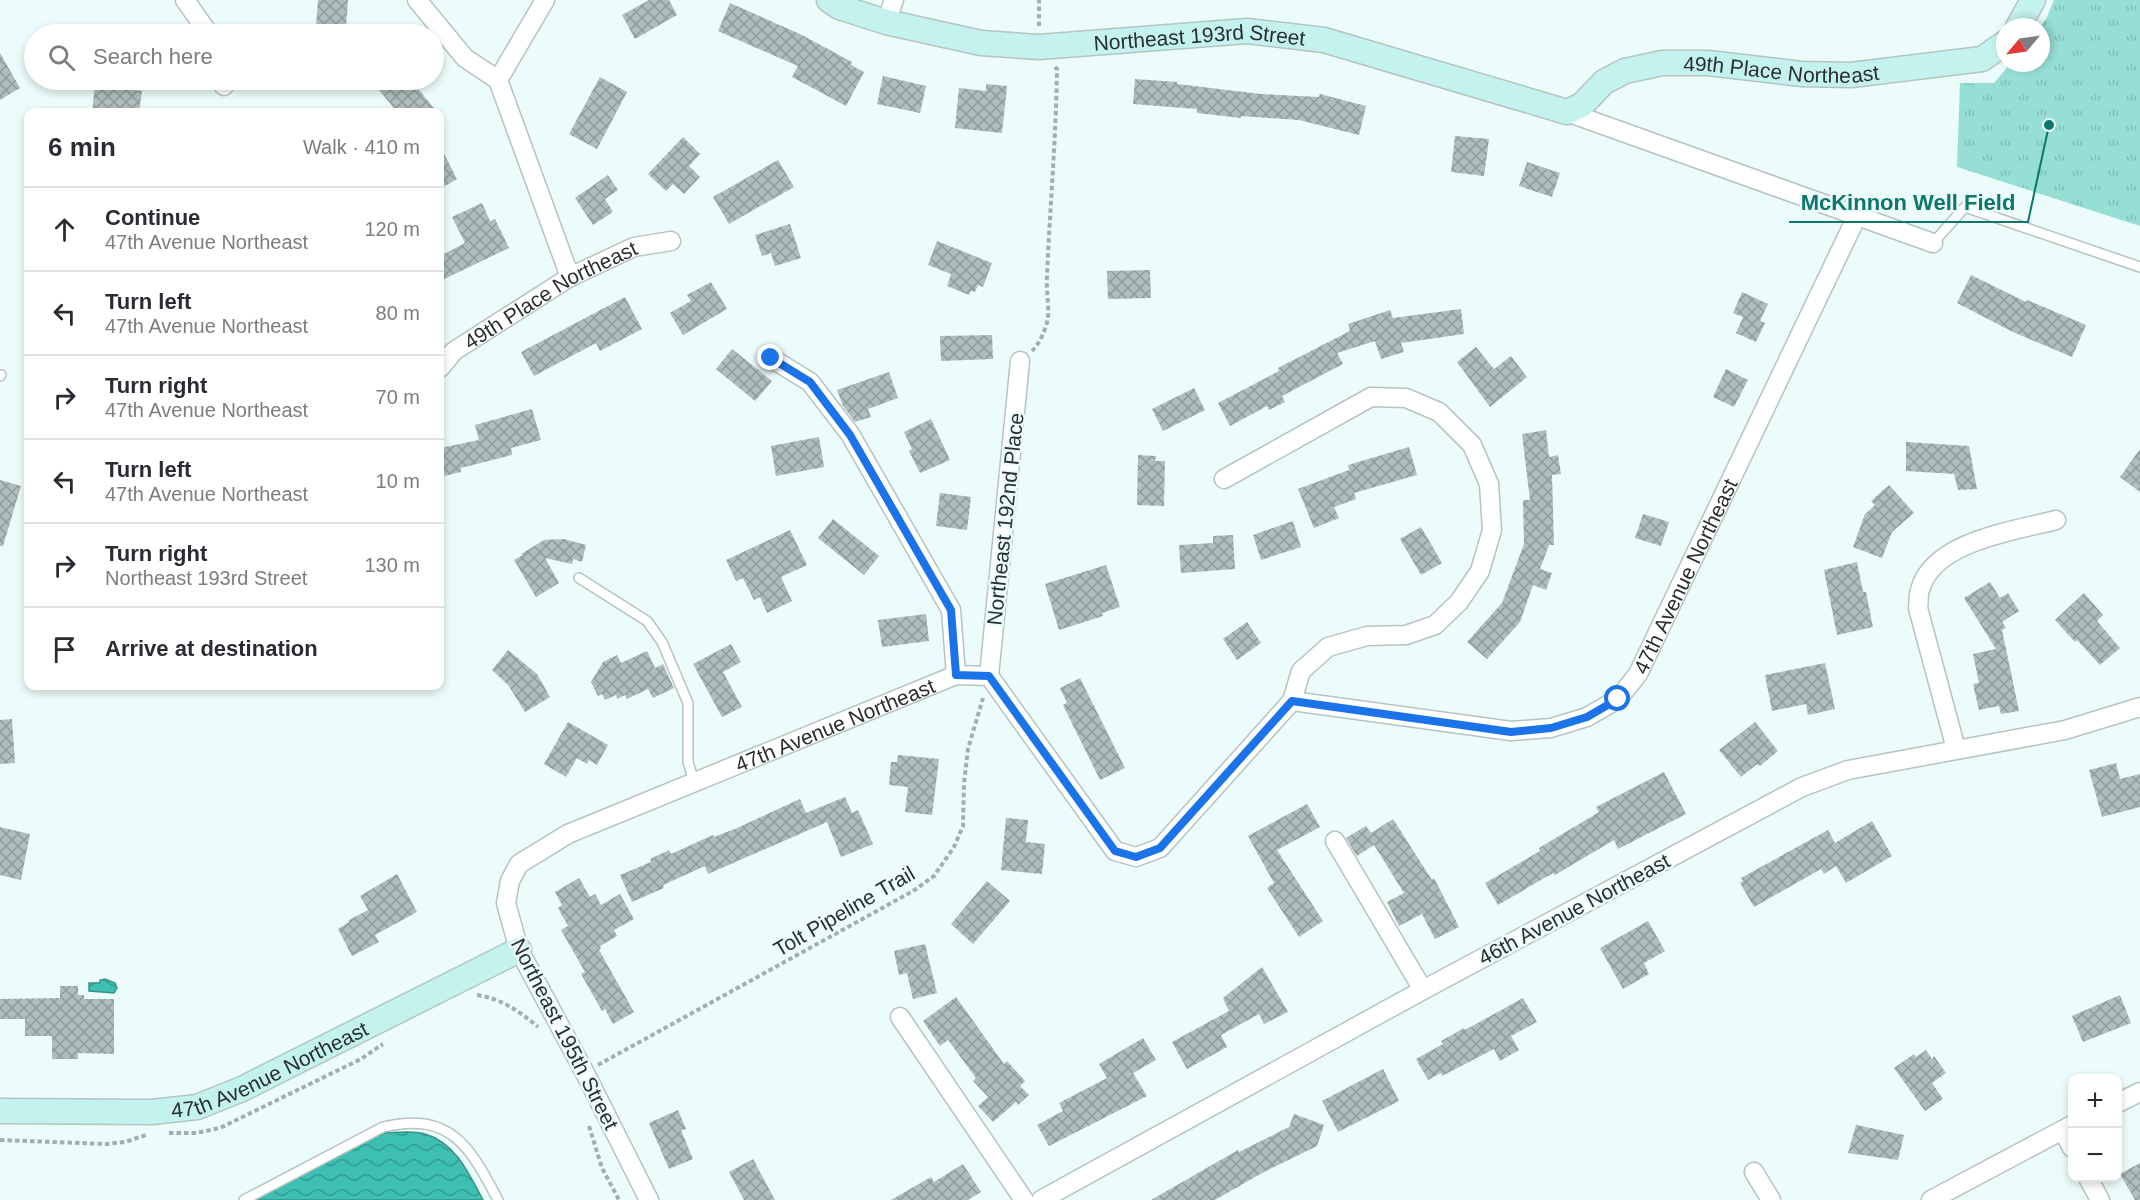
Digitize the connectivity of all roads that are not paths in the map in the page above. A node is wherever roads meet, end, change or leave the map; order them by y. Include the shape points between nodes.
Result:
1 (185, 0) edge
2 (417, 0) edge
3 (545, 0) edge
4 (829, 0) edge
5 (2033, 0) edge
6 (890, 11) edge
7 (2023, 18) edge
8 (202, 24) edge
9 (437, 24) edge
10 (444, 33) edge
11 (1996, 49) edge
12 (498, 80) junction
13 (1567, 112) junction
14 (1857, 216) junction
15 (671, 241) dead end
16 (1933, 243) joint
17 (2140, 267) edge
18 (570, 277) junction
19 (771, 358) dead end
20 (1020, 361) road end
21 (444, 363) edge
22 (1224, 479) dead end
23 (2056, 520) dead end
24 (579, 578) dead end
25 (956, 675) junction
26 (989, 676) junction
27 (1292, 701) junction
28 (2140, 706) edge
29 (1956, 749) junction
30 (694, 782) junction
31 (1335, 841) dead end
32 (519, 864) joint
33 (519, 950) junction
34 (1423, 990) junction
35 (900, 1017) dead end
36 (2140, 1092) edge
37 (2122, 1101) edge
38 (0, 1111) edge
39 (2068, 1127) edge
40 (1754, 1172) dead end
41 (2090, 1182) edge
42 (244, 1200) edge
43 (498, 1200) edge
44 (649, 1200) edge
45 (1024, 1200) edge
46 (1041, 1200) edge
47 (1771, 1200) edge
48 (1931, 1200) edge
49 (2100, 1200) edge

1 - 8 street
2 - 9 street
3 - 12 street
4 - 6 street, Northeast 193rd Street via 839,7
5 - 7 street
6 - 13 street, Northeast 193rd Street via 981,43 1039,47 1247,31 1324,40
10 - 12 street via 465,58
11 - 13 street, 49th Place Northeast via 1982,59 1851,75 1662,63 1625,71 1604,82 1582,105
12 - 18 street
13 - 14 street
14 - 16 street
14 - 27 street, 47th Avenue Northeast via 1638,674 1618,699 1587,717 1551,728 1511,732
15 - 18 street, 49th Place Northeast via 634,248
16 - 17 lane via 1965,207
18 - 21 street, 49th Place Northeast via 454,351
19 - 25 street via 810,382 856,445 951,610
20 - 26 street, Northeast 192nd Place
22 - 27 street via 1371,397 1406,398 1439,412 1472,445 1489,484 1492,530 1480,571 1459,602 1435,625 1406,635 1367,636 1328,647 1301,671
23 - 29 street via 1965,544 1928,572 1919,590 1918,608
24 - 30 lane via 647,621 662,642 688,703 688,762
25 - 26 street, 47th Avenue Northeast
25 - 30 street, 47th Avenue Northeast
26 - 27 street via 1115,851 1136,857 1160,848
28 - 29 street, 46th Avenue Northeast via 2065,730
29 - 34 street, 46th Avenue Northeast via 1848,770 1802,787
30 - 32 street, 47th Avenue Northeast via 568,834
31 - 34 street
32 - 33 street, Northeast 195th Street via 510,881 506,903
33 - 38 street, 47th Avenue Northeast via 242,1089 197,1107 152,1112
33 - 44 street, Northeast 195th Street
34 - 46 street, 46th Avenue Northeast
35 - 45 street
36 - 37 street
39 - 48 street
40 - 47 street
41 - 49 street
42 - 43 lane via 383,1127 405,1122 427,1123 464,1144 478,1161

